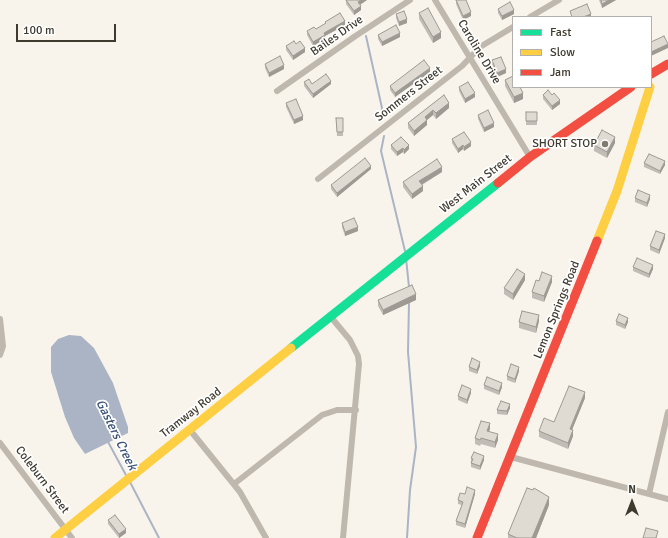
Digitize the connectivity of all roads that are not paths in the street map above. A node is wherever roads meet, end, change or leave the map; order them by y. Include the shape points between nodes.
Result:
1 (410, 0) edge
2 (434, 0) edge
3 (559, 0) edge
4 (532, 16) edge
5 (512, 28) edge
6 (470, 58) junction
7 (668, 64) edge
8 (653, 72) edge
9 (629, 88) edge
10 (650, 88) edge
11 (277, 91) dead end
12 (530, 157) junction
13 (318, 179) dead end
14 (341, 306) joint
15 (330, 316) junction
16 (0, 319) edge
17 (0, 355) edge
18 (356, 410) junction
19 (668, 412) edge
20 (190, 430) junction
21 (0, 444) edge
22 (511, 457) junction
23 (234, 484) junction
24 (649, 494) junction
25 (668, 499) edge
26 (65, 530) junction
27 (55, 538) edge
28 (72, 538) edge
29 (266, 538) edge
30 (343, 538) edge
31 (477, 538) edge

1 - 11 street, Bailes Drive
2 - 6 street, Caroline Drive
3 - 4 street
5 - 6 street, Sommers Street via 480,47
6 - 12 street, Caroline Drive
6 - 13 street, Sommers Street
7 - 8 main road
9 - 12 main road, West Main Street
10 - 22 main road, Lemon Springs Road via 617,191
12 - 14 main road, West Main Street
14 - 15 main road, Tramway Road
15 - 18 street via 350,340 358,356
15 - 20 main road, Tramway Road
16 - 17 street via 3,346
18 - 23 street via 337,410 322,415
18 - 30 street
19 - 24 street
20 - 23 street
20 - 26 main road, Tramway Road
21 - 26 street, Coleburn Street
22 - 24 street
22 - 31 main road, Lemon Springs Road
23 - 29 street
24 - 25 street
26 - 27 main road, Tramway Road
26 - 28 street, Coleburn Street

